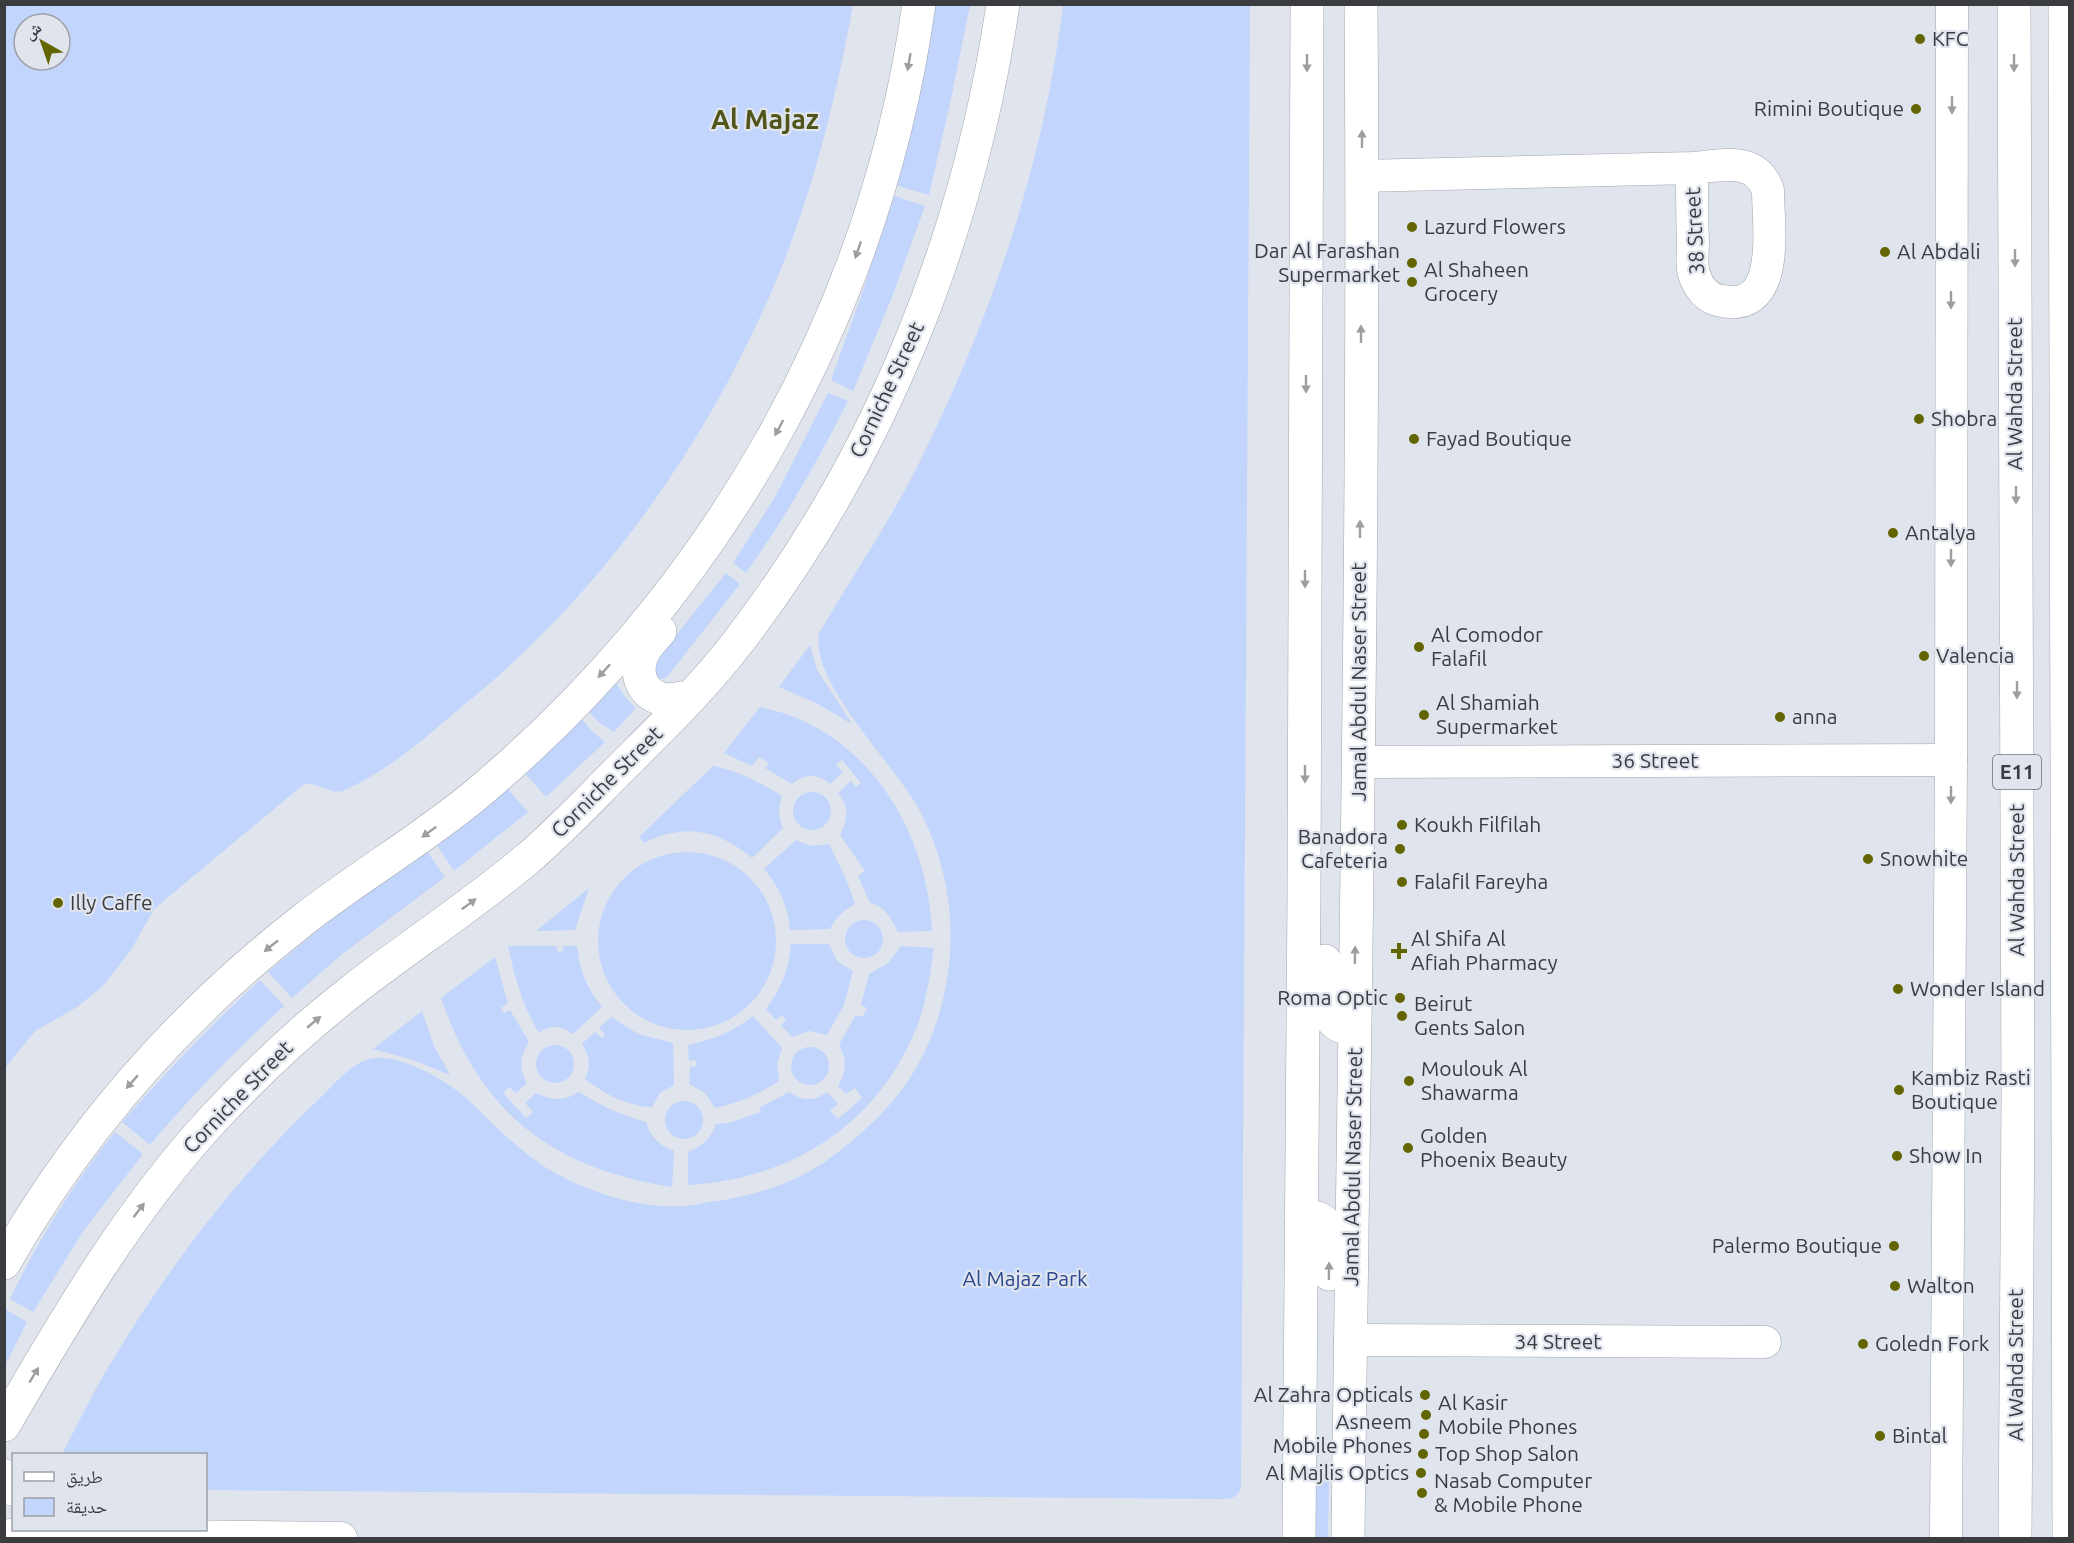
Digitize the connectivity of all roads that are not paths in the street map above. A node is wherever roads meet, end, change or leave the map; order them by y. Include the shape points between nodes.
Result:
1 (919, 4) edge
2 (1003, 4) edge
3 (1307, 4) edge
4 (1361, 4) edge
5 (1952, 4) edge
6 (2014, 4) edge
7 (2065, 4) edge
8 (1692, 168) dead end
9 (1362, 176) junction
10 (2068, 274) edge
11 (706, 546) junction
12 (690, 697) junction
13 (1951, 760) junction
14 (1359, 762) junction
15 (1304, 894) junction
16 (1354, 1028) junction
17 (1301, 1220) junction
18 (4, 1263) edge
19 (1350, 1340) junction
20 (1765, 1342) dead end
21 (2069, 1411) edge
22 (4, 1425) edge
23 (4, 1474) edge
24 (12, 1487) edge
25 (62, 1532) edge
26 (4, 1536) edge
27 (341, 1539) edge
28 (1299, 1539) edge
29 (1348, 1539) edge
30 (1946, 1539) edge
31 (2015, 1539) edge
32 (2069, 1539) edge

1 -> 11 main road via 892,139 871,212 834,313 772,441
2 - 12 main road, Corniche Street via 973,159 932,291 906,356 845,481 811,537 736,645
3 -> 15 main road
9 -> 4 main road, Jamal Abdul Naser Street
5 -> 13 street
6 -> 31 main road, Al Wahda Street / E11 via 2018,1098
7 - 10 main road, E11
8 - 9 street, 38 Street
14 -> 9 main road, Jamal Abdul Naser Street
10 - 21 main road, E11
11 - 12 main road via 706,572 701,581 643,652 639,664 638,675 650,694 662,699
11 -> 18 main road via 631,642 508,765 437,826 306,918 212,997 89,1135
22 -> 12 main road, Corniche Street via 99,1267 141,1207 214,1118 258,1072 337,1003 528,858
13 - 14 street, 36 Street
13 -> 30 street
16 -> 14 main road, Jamal Abdul Naser Street
15 - 16 main road via 1322,915 1328,1016 1335,1024
15 - 17 main road
16 - 19 main road, Jamal Abdul Naser Street
19 -> 17 main road via 1331,1325 1327,1225 1310,1217
17 - 28 main road
19 - 20 street, 34 Street
19 - 29 main road, Jamal Abdul Naser Street
21 - 32 main road, E11
23 - 24 street
25 - 26 street
25 - 27 street

